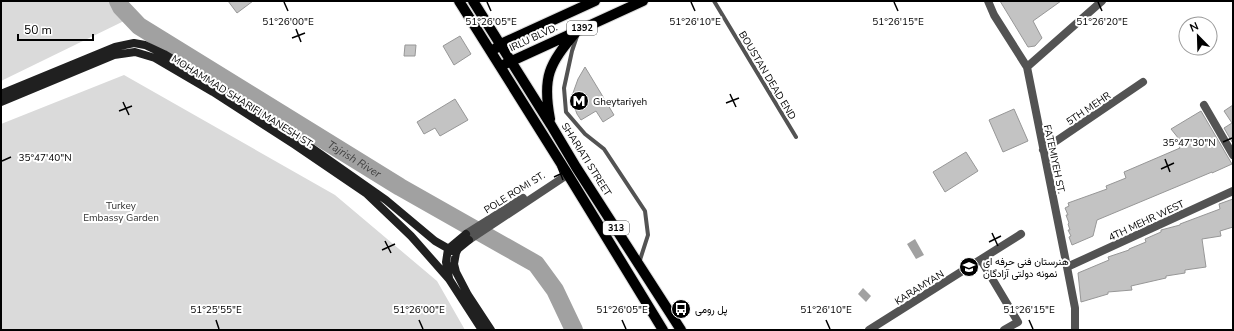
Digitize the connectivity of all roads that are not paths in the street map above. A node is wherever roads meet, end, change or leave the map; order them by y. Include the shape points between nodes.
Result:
1 (459, 1) edge
2 (473, 1) edge
3 (595, 1) edge
4 (643, 1) edge
5 (714, 1) edge
6 (988, 1) edge
7 (1102, 1) edge
8 (579, 29) junction
9 (500, 45) junction
10 (490, 51) junction
11 (510, 61) junction
12 (500, 67) junction
13 (1027, 67) junction
14 (1143, 82) dead end
15 (1, 94) edge
16 (1, 102) edge
17 (1204, 105) dead end
18 (551, 125) junction
19 (796, 138) dead end
20 (1043, 150) junction
21 (1233, 155) edge
22 (567, 173) junction
23 (1233, 191) edge
24 (1022, 234) dead end
25 (452, 251) junction
26 (981, 260) junction
27 (639, 264) junction
28 (1067, 266) junction
29 (449, 279) junction
30 (873, 329) edge
31 (482, 330) edge
32 (491, 330) edge
33 (663, 330) edge
34 (681, 330) edge
35 (1004, 330) edge
36 (1075, 330) edge

1 - 10 main road, 313
2 - 9 main road, SHARIATI STREET / 313
3 - 9 main road, IRLU BLVD. / 1392
4 - 8 main road, IRLU BLVD. / 1392
5 - 19 lane, BOUSTAN DEAD END
6 - 13 street, FATEMIYEH ST.
7 - 13 street
8 - 11 main road, IRLU BLVD. / 1392
8 - 18 main road via 561,50 548,77 546,88
8 - 27 lane via 564,88 566,112 585,134 604,149 645,211 648,235
9 - 10 main road, IRLU BLVD. / 1392
9 - 11 main road, SHARIATI STREET / 313
10 - 12 main road, 313
11 - 12 main road, IRLU BLVD. / 1392
11 - 18 main road, SHARIATI STREET / 313
12 - 22 main road, 313
13 - 20 street, FATEMIYEH ST.
14 - 20 street, 5TH MEHR
15 - 25 street, MOHAMMAD SHARIFI MANESH ST. via 115,46 134,43 145,45 219,87 299,139 386,200 435,241
16 - 29 street, MOHAMMAD SHARIFI MANESH ST. via 114,55 136,52 155,58 213,92 367,194 411,236
17 - 21 street
18 - 27 main road, SHARIATI STREET / 313
20 - 28 street, FATEMIYEH ST.
22 - 25 street, POLE ROMI ST. via 467,237
22 - 33 main road, 313
23 - 28 street, 4TH MEHR WEST
24 - 26 street, KARAMYAN
25 - 29 street via 446,262
25 - 32 street via 456,272
26 - 30 street, KARAMYAN
26 - 35 street via 1018,322
27 - 34 main road, SHARIATI STREET / 313
28 - 36 street, FATEMIYEH ST. via 1075,308
29 - 31 street, MOHAMMAD SHARIFI MANESH ST.

